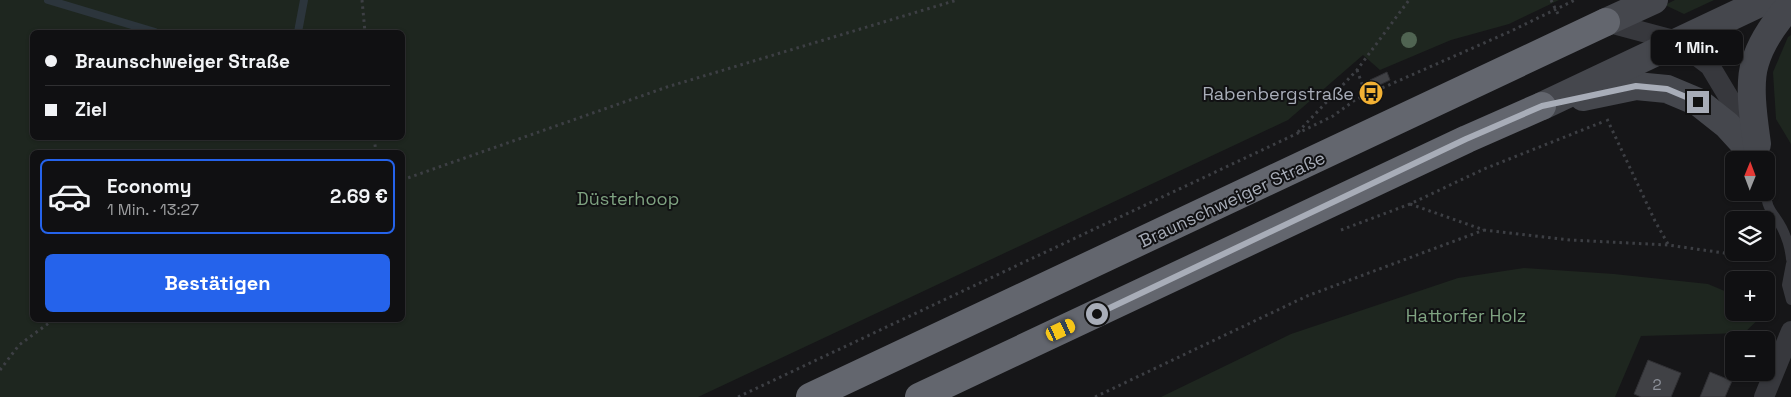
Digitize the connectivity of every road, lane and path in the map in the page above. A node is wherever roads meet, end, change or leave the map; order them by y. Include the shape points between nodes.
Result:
1 (362, 0) edge
2 (957, 0) edge
3 (1409, 0) edge
4 (1575, 0) edge
5 (1654, 0) edge
6 (1766, 0) edge
7 (1791, 4) edge
8 (1606, 22) junction
9 (365, 30) edge
10 (1677, 41) junction
11 (1357, 70) junction
12 (1366, 95) junction
13 (1542, 106) junction
14 (1296, 134) junction
15 (1749, 151) edge
16 (1755, 151) edge
17 (1761, 151) edge
18 (405, 179) edge
19 (1766, 201) edge
20 (1655, 221) dead end
21 (1340, 230) dead end
22 (1484, 230) junction
23 (1668, 244) junction
24 (1788, 262) edge
25 (1791, 300) edge
26 (49, 322) edge
27 (1791, 332) edge
28 (0, 370) edge
29 (738, 397) edge
30 (810, 397) edge
31 (919, 397) edge
32 (1095, 397) edge
33 (1764, 397) edge

1 - 9 path
2 - 18 path via 666,87
3 - 11 path
4 - 12 path
5 - 8 main road, Braunschweiger Straße
6 - 10 main road
7 - 17 main road via 1762,44 1754,65 1752,100
8 - 10 street
8 - 30 highway, Braunschweiger Straße
10 - 13 main road
10 - 16 street via 1710,66
11 - 12 path
11 - 14 path
12 - 14 path
13 - 15 main road via 1636,86 1667,89 1698,102 1727,125
13 - 31 highway
14 - 29 path
19 - 24 lane via 1788,241
20 - 23 path
21 - 22 path via 1410,204
22 - 23 path via 1570,240
22 - 32 path via 1307,296
23 - 24 path
24 - 25 lane via 1787,284
26 - 28 path via 18,345
27 - 33 street

